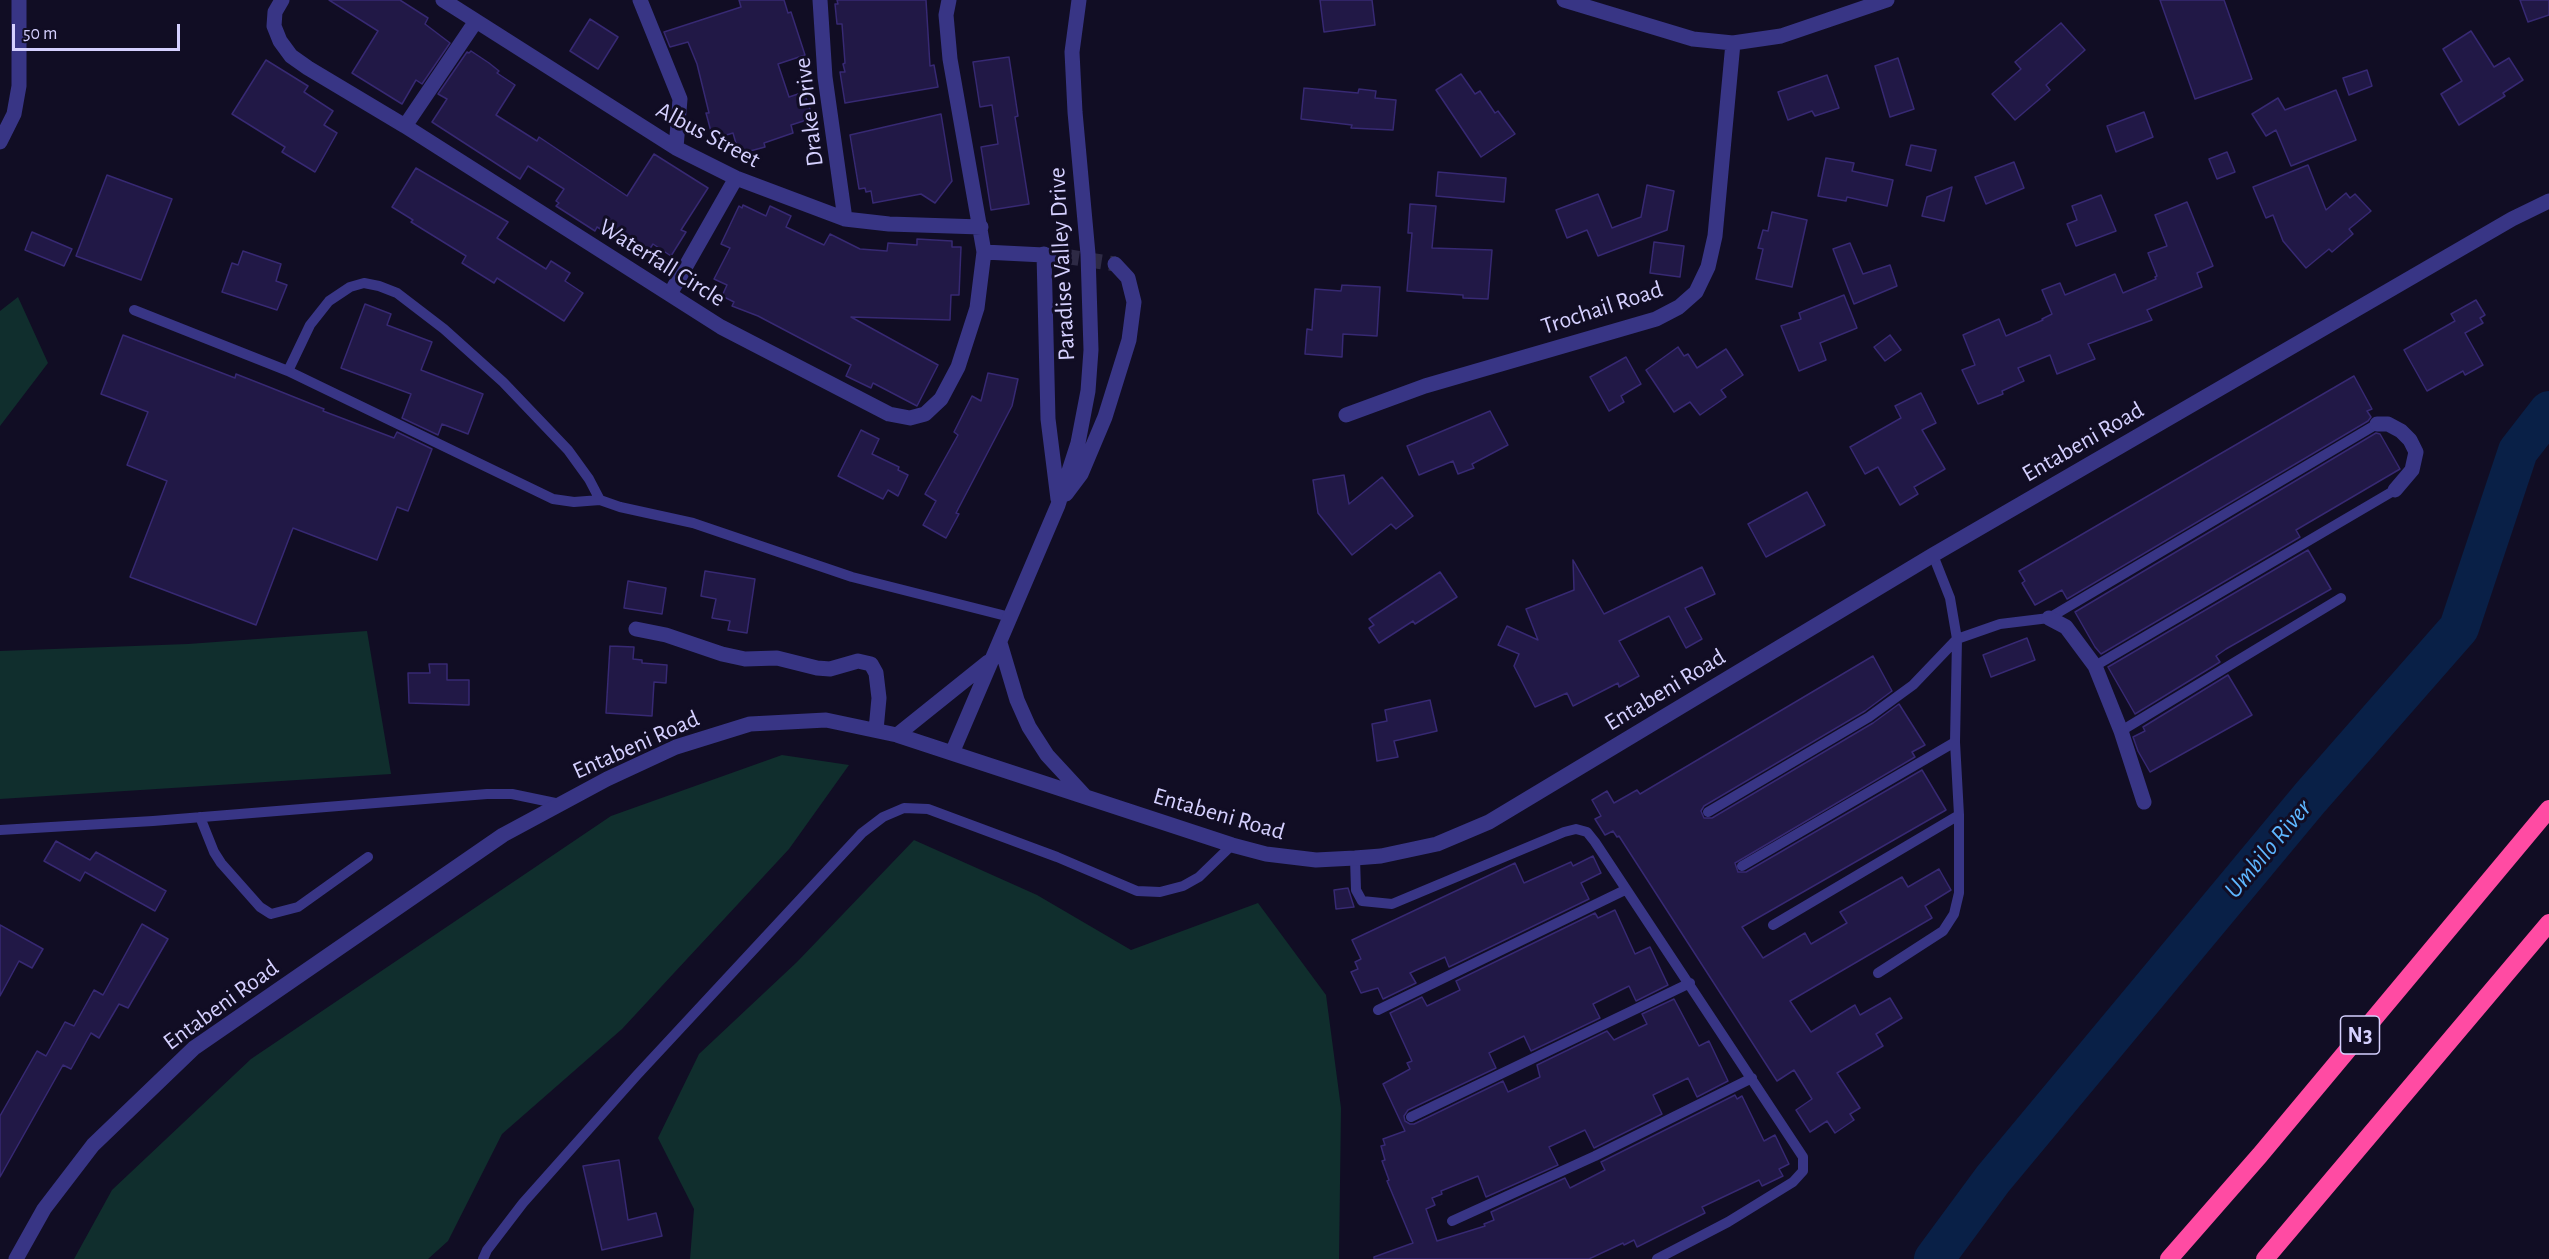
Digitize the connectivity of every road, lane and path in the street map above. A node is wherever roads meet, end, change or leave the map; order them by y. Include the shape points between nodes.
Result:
1 (19, 0) edge
2 (282, 0) edge
3 (444, 0) edge
4 (640, 0) edge
5 (820, 0) edge
6 (949, 0) edge
7 (1079, 0) edge
8 (1564, 0) edge
9 (1887, 0) edge
10 (477, 21) junction
11 (1733, 43) junction
12 (405, 126) junction
13 (0, 142) edge
14 (676, 148) junction
15 (736, 178) junction
16 (2549, 201) edge
17 (845, 219) junction
18 (981, 227) junction
19 (984, 252) junction
20 (1044, 254) junction
21 (1064, 256) tunnel mouth
22 (1115, 264) dead end
23 (670, 294) junction
24 (134, 310) dead end
25 (288, 371) junction
26 (1346, 415) dead end
27 (2377, 424) joint
28 (2395, 490) joint
29 (600, 500) junction
30 (1058, 505) junction
31 (1934, 555) junction
32 (2341, 598) dead end
33 (1010, 617) junction
34 (2049, 618) junction
35 (636, 629) dead end
36 (1957, 639) junction
37 (996, 650) junction
38 (2094, 666) junction
39 (876, 730) junction
40 (2121, 731) junction
41 (897, 735) junction
42 (1955, 742) junction
43 (952, 753) junction
44 (1086, 797) junction
45 (2144, 802) dead end
46 (560, 804) junction
47 (2549, 809) edge
48 (1708, 812) dead end
49 (1959, 815) junction
50 (200, 817) junction
51 (0, 830) edge
52 (1232, 845) junction
53 (368, 857) dead end
54 (1355, 858) junction
55 (1742, 866) dead end
56 (1625, 890) junction
57 (2549, 923) edge
58 (1773, 925) dead end
59 (1878, 973) dead end
60 (1690, 983) junction
61 (1378, 1010) dead end
62 (1752, 1078) junction
63 (1411, 1117) dead end
64 (1452, 1221) dead end
65 (16, 1259) edge
66 (483, 1259) edge
67 (1657, 1259) edge
68 (2169, 1259) edge
69 (2265, 1259) edge

1 - 13 street via 19,86 14,114
2 - 12 street, Waterfall Circle via 274,12 274,26 291,56
3 - 10 street, Albus Street
4 - 14 street via 680,99
5 - 17 street, Drake Drive via 825,77
6 - 18 street, Waterfall Circle via 946,15 950,60
7 - 30 street, Paradise Valley Drive via 1072,52 1088,254 1091,350 1078,443
8 - 11 street via 1693,39
9 - 11 street via 1781,36
10 - 12 street
10 - 14 street, Albus Street
11 - 26 street, Trochail Road via 1715,236 1708,267 1696,292 1656,319 1425,386
12 - 23 street, Waterfall Circle
14 - 15 street, Albus Street
15 - 17 street, Albus Street
15 - 23 street
16 - 31 street, Entabeni Road
17 - 18 street, Albus Street
18 - 19 street, Waterfall Circle
19 - 20 street
19 - 23 street, Waterfall Circle via 977,308 958,367 941,399 925,414 910,418 889,414 721,327
20 - 21 street
20 - 30 street via 1048,419
22 - 30 street via 1128,278 1134,302 1129,340 1105,417 1081,474
24 - 25 lane
25 - 29 lane via 553,499
25 - 29 lane via 309,325 329,301 364,283 397,293 444,329 544,423 589,479
27 - 28 street via 2388,424 2401,431 2416,452 2412,470
27 - 34 lane
28 - 38 lane
29 - 33 lane via 693,523 852,577
30 - 33 street, Paradise Valley Drive
31 - 36 lane via 1950,598
31 - 54 street, Entabeni Road via 1489,822 1437,844
32 - 40 lane
33 - 37 street, Paradise Valley Drive
34 - 36 lane via 2000,624
34 - 38 street via 2066,627
35 - 39 street via 745,658 777,658 830,669 858,661 871,664 878,692
36 - 42 lane
36 - 48 lane via 1913,685 1869,717
37 - 41 street via 977,672
37 - 43 street, Paradise Valley Drive
37 - 44 street via 1029,727 1047,755
38 - 40 street
39 - 41 street, Entabeni Road
39 - 46 street, Entabeni Road via 826,720 750,724 676,747
40 - 45 street
41 - 43 street, Entabeni Road
42 - 49 lane
42 - 55 lane
43 - 44 street, Entabeni Road
44 - 52 street, Entabeni Road
46 - 50 lane via 512,794 487,794
46 - 65 street, Entabeni Road via 503,835 194,1048 93,1145 44,1209
47 - 68 highway, N3
49 - 58 lane
49 - 59 lane via 1959,893 1954,914 1943,931
50 - 51 lane
50 - 53 lane via 221,863 271,914 298,907
52 - 54 street, Entabeni Road via 1316,860
52 - 66 lane via 1199,877 1183,886 1137,891 928,809 904,808 883,817 862,832 637,1075 523,1203
54 - 56 lane via 1356,890 1362,901 1392,904 1576,829 1587,832
56 - 60 lane
56 - 61 lane
57 - 69 highway
60 - 62 lane
60 - 63 lane
62 - 64 lane
62 - 67 lane via 1794,1140 1803,1157 1803,1171 1792,1182 1728,1221

